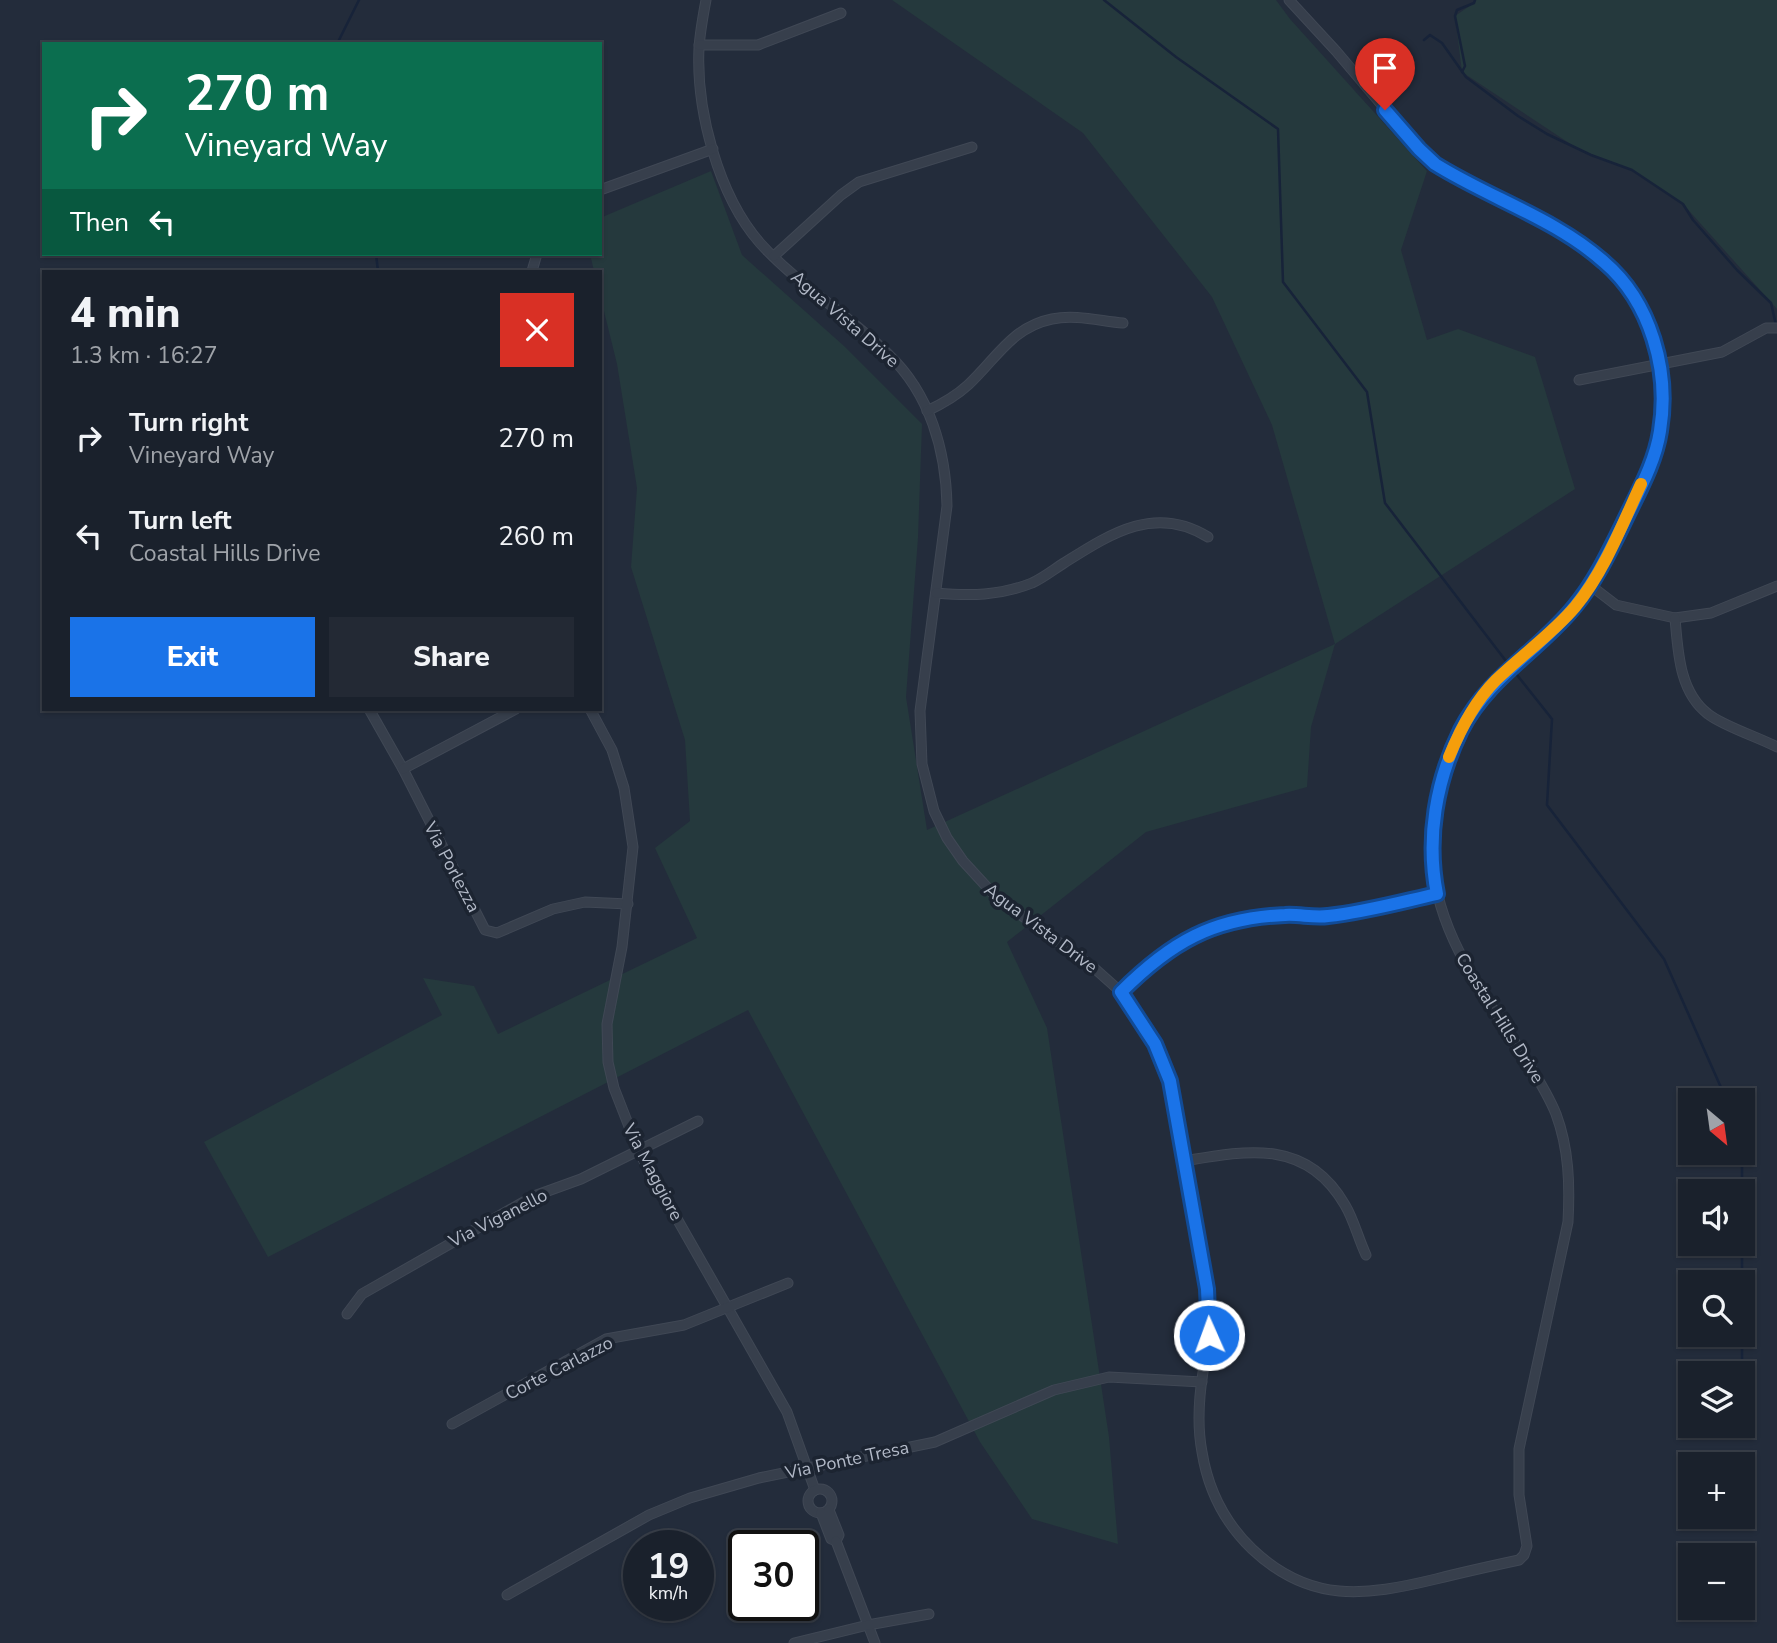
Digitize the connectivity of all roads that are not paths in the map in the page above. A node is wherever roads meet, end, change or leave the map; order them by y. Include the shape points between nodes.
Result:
1 (706, 0) edge
2 (1289, 0) edge
3 (841, 13) dead end
4 (699, 45) junction
5 (972, 147) dead end
6 (713, 149) junction
7 (602, 189) edge
8 (774, 256) junction
9 (1123, 323) dead end
10 (1777, 328) edge
11 (1660, 365) junction
12 (1579, 380) dead end
13 (927, 411) junction
14 (1208, 537) dead end
15 (1590, 585) junction
16 (1777, 586) edge
17 (936, 593) junction
18 (1675, 618) junction
19 (370, 711) edge
20 (512, 711) edge
21 (591, 711) edge
22 (1777, 747) edge
23 (402, 769) junction
24 (1437, 894) junction
25 (628, 904) junction
26 (1121, 992) junction
27 (698, 1121) dead end
28 (639, 1152) junction
29 (1185, 1161) junction
30 (1366, 1255) dead end
31 (788, 1283) dead end
32 (727, 1306) junction
33 (347, 1314) dead end
34 (1202, 1382) junction
35 (452, 1424) dead end
36 (806, 1468) junction
37 (816, 1490) junction
38 (825, 1512) junction
39 (1524, 1555) joint
40 (507, 1595) dead end
41 (929, 1614) dead end
42 (868, 1625) junction
43 (794, 1643) edge
44 (875, 1643) edge

1 - 4 street, Agua Vista Drive
2 - 11 street, Coastal Hills Drive via 1435,164 1563,233 1604,262 1639,305
3 - 4 street via 758,45
4 - 6 street, Agua Vista Drive via 703,108
5 - 8 street via 859,182
6 - 7 street
6 - 8 street, Agua Vista Drive via 737,206 759,242
8 - 13 street, Agua Vista Drive via 890,355
9 - 13 street via 1067,318 1030,327 1004,344 961,392
10 - 11 street via 1766,328 1721,352
11 - 12 street
11 - 15 street, Coastal Hills Drive via 1663,400 1651,464
13 - 17 street, Agua Vista Drive via 939,441 946,489
14 - 17 street via 1170,523 1142,524 1115,532 1023,586 977,596
15 - 18 street via 1615,605
15 - 24 street, Coastal Hills Drive via 1561,622 1496,681 1461,730 1435,809 1432,845
16 - 18 street via 1711,613
17 - 26 street, Agua Vista Drive via 920,711 920,746 927,791 942,828 963,861 996,897
18 - 22 street via 1685,683 1707,714
19 - 23 street, Via Porlezza
20 - 23 street
21 - 25 street, Via Maggiore via 612,750 624,789 633,847
23 - 25 street, Via Porlezza via 485,930 497,933 553,909 585,902
24 - 26 street via 1324,917 1285,915 1216,926 1166,952
24 - 39 street, Coastal Hills Drive via 1464,964 1550,1100 1567,1156 1568,1222 1519,1449
25 - 28 street, Via Maggiore via 607,1049 614,1088
26 - 29 street, Agua Vista Drive via 1166,1069
27 - 28 street, Via Viganello
28 - 32 street, Via Maggiore
28 - 33 street, Via Viganello via 508,1210 362,1294
29 - 30 street via 1253,1151 1286,1156 1306,1166 1324,1178 1344,1203
29 - 34 street, Agua Vista Drive via 1207,1289 1209,1335
31 - 32 street, Corte Carlazzo
32 - 35 street, Corte Carlazzo via 684,1325 606,1339
32 - 36 street, Via Maggiore via 787,1412
34 - 36 street, Via Ponte Tresa via 1109,1377 1054,1390 935,1442
34 - 39 street, Agua Vista Drive via 1202,1452 1214,1494 1243,1540 1296,1579 1325,1589 1370,1592 1519,1560
36 - 37 street, Via Maggiore
36 - 40 street, Via Ponte Tresa via 736,1483 662,1510
37 - 38 street via 808,1502 814,1511
37 - 38 street via 832,1496
38 - 42 street via 831,1539 836,1541
41 - 42 street
42 - 43 street
42 - 44 street

